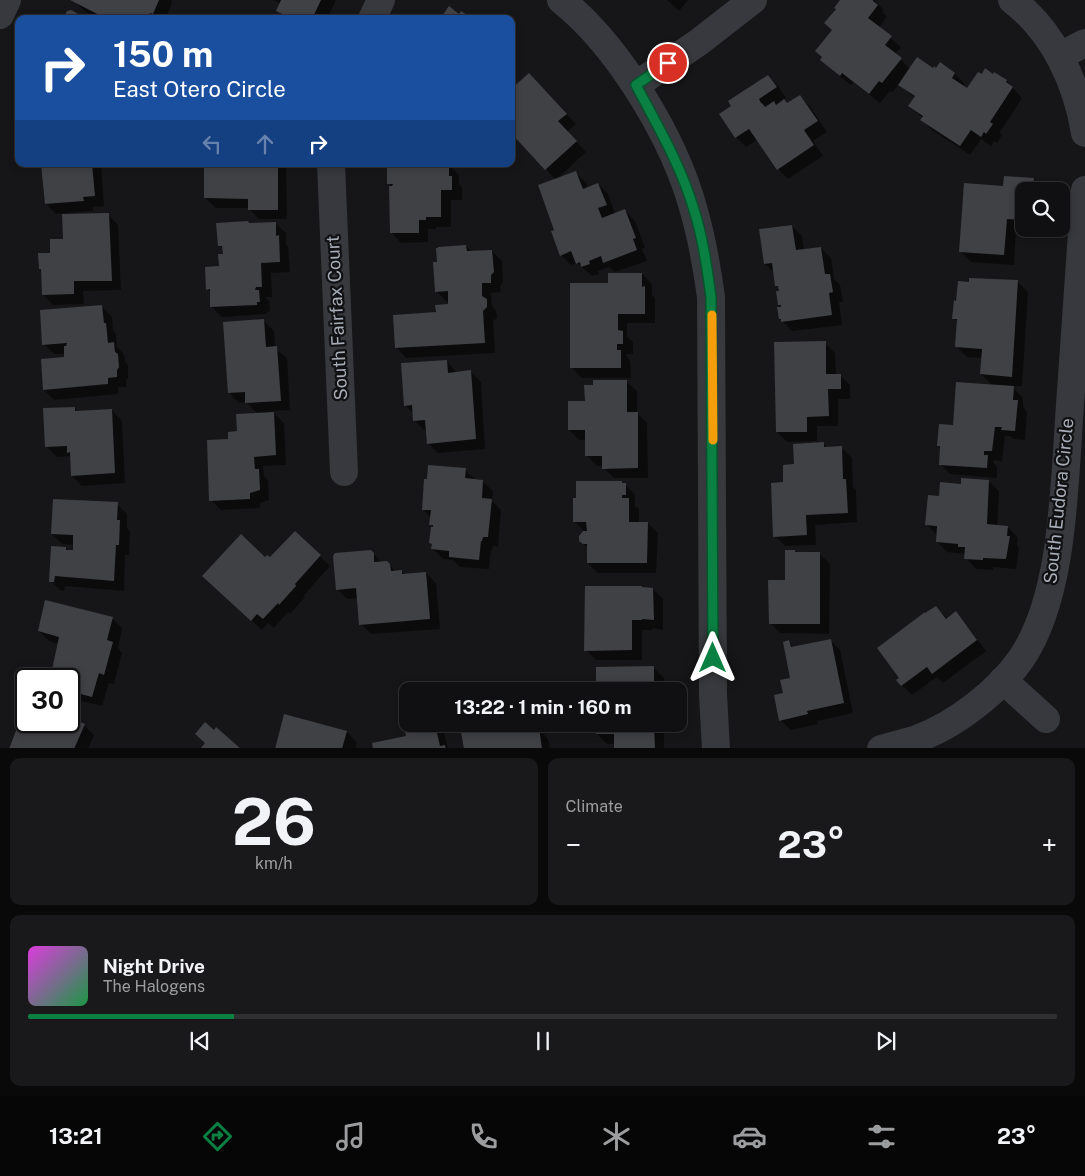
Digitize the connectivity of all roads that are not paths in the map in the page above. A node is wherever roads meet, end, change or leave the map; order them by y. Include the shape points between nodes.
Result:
1 (7, 0) edge
2 (381, 0) edge
3 (561, 0) edge
4 (753, 0) edge
5 (1012, 0) edge
6 (0, 15) edge
7 (374, 15) edge
8 (1085, 43) edge
9 (1060, 56) junction
10 (636, 85) junction
11 (1085, 133) edge
12 (331, 167) edge
13 (1085, 190) edge
14 (344, 472) dead end
15 (1002, 680) junction
16 (1046, 719) dead end
17 (716, 748) edge
18 (881, 748) edge

1 - 6 street
2 - 7 street
3 - 10 street via 598,37
4 - 10 street
5 - 9 street via 1043,32
8 - 9 street
9 - 11 street via 1081,108
10 - 17 street via 672,150 694,210 711,297
12 - 14 street, South Fairfax Court
13 - 15 street, South Eudora Circle via 1058,551 1051,588 1034,637 1021,660
15 - 16 street
15 - 18 street, South Eudora Circle via 951,723 918,738

